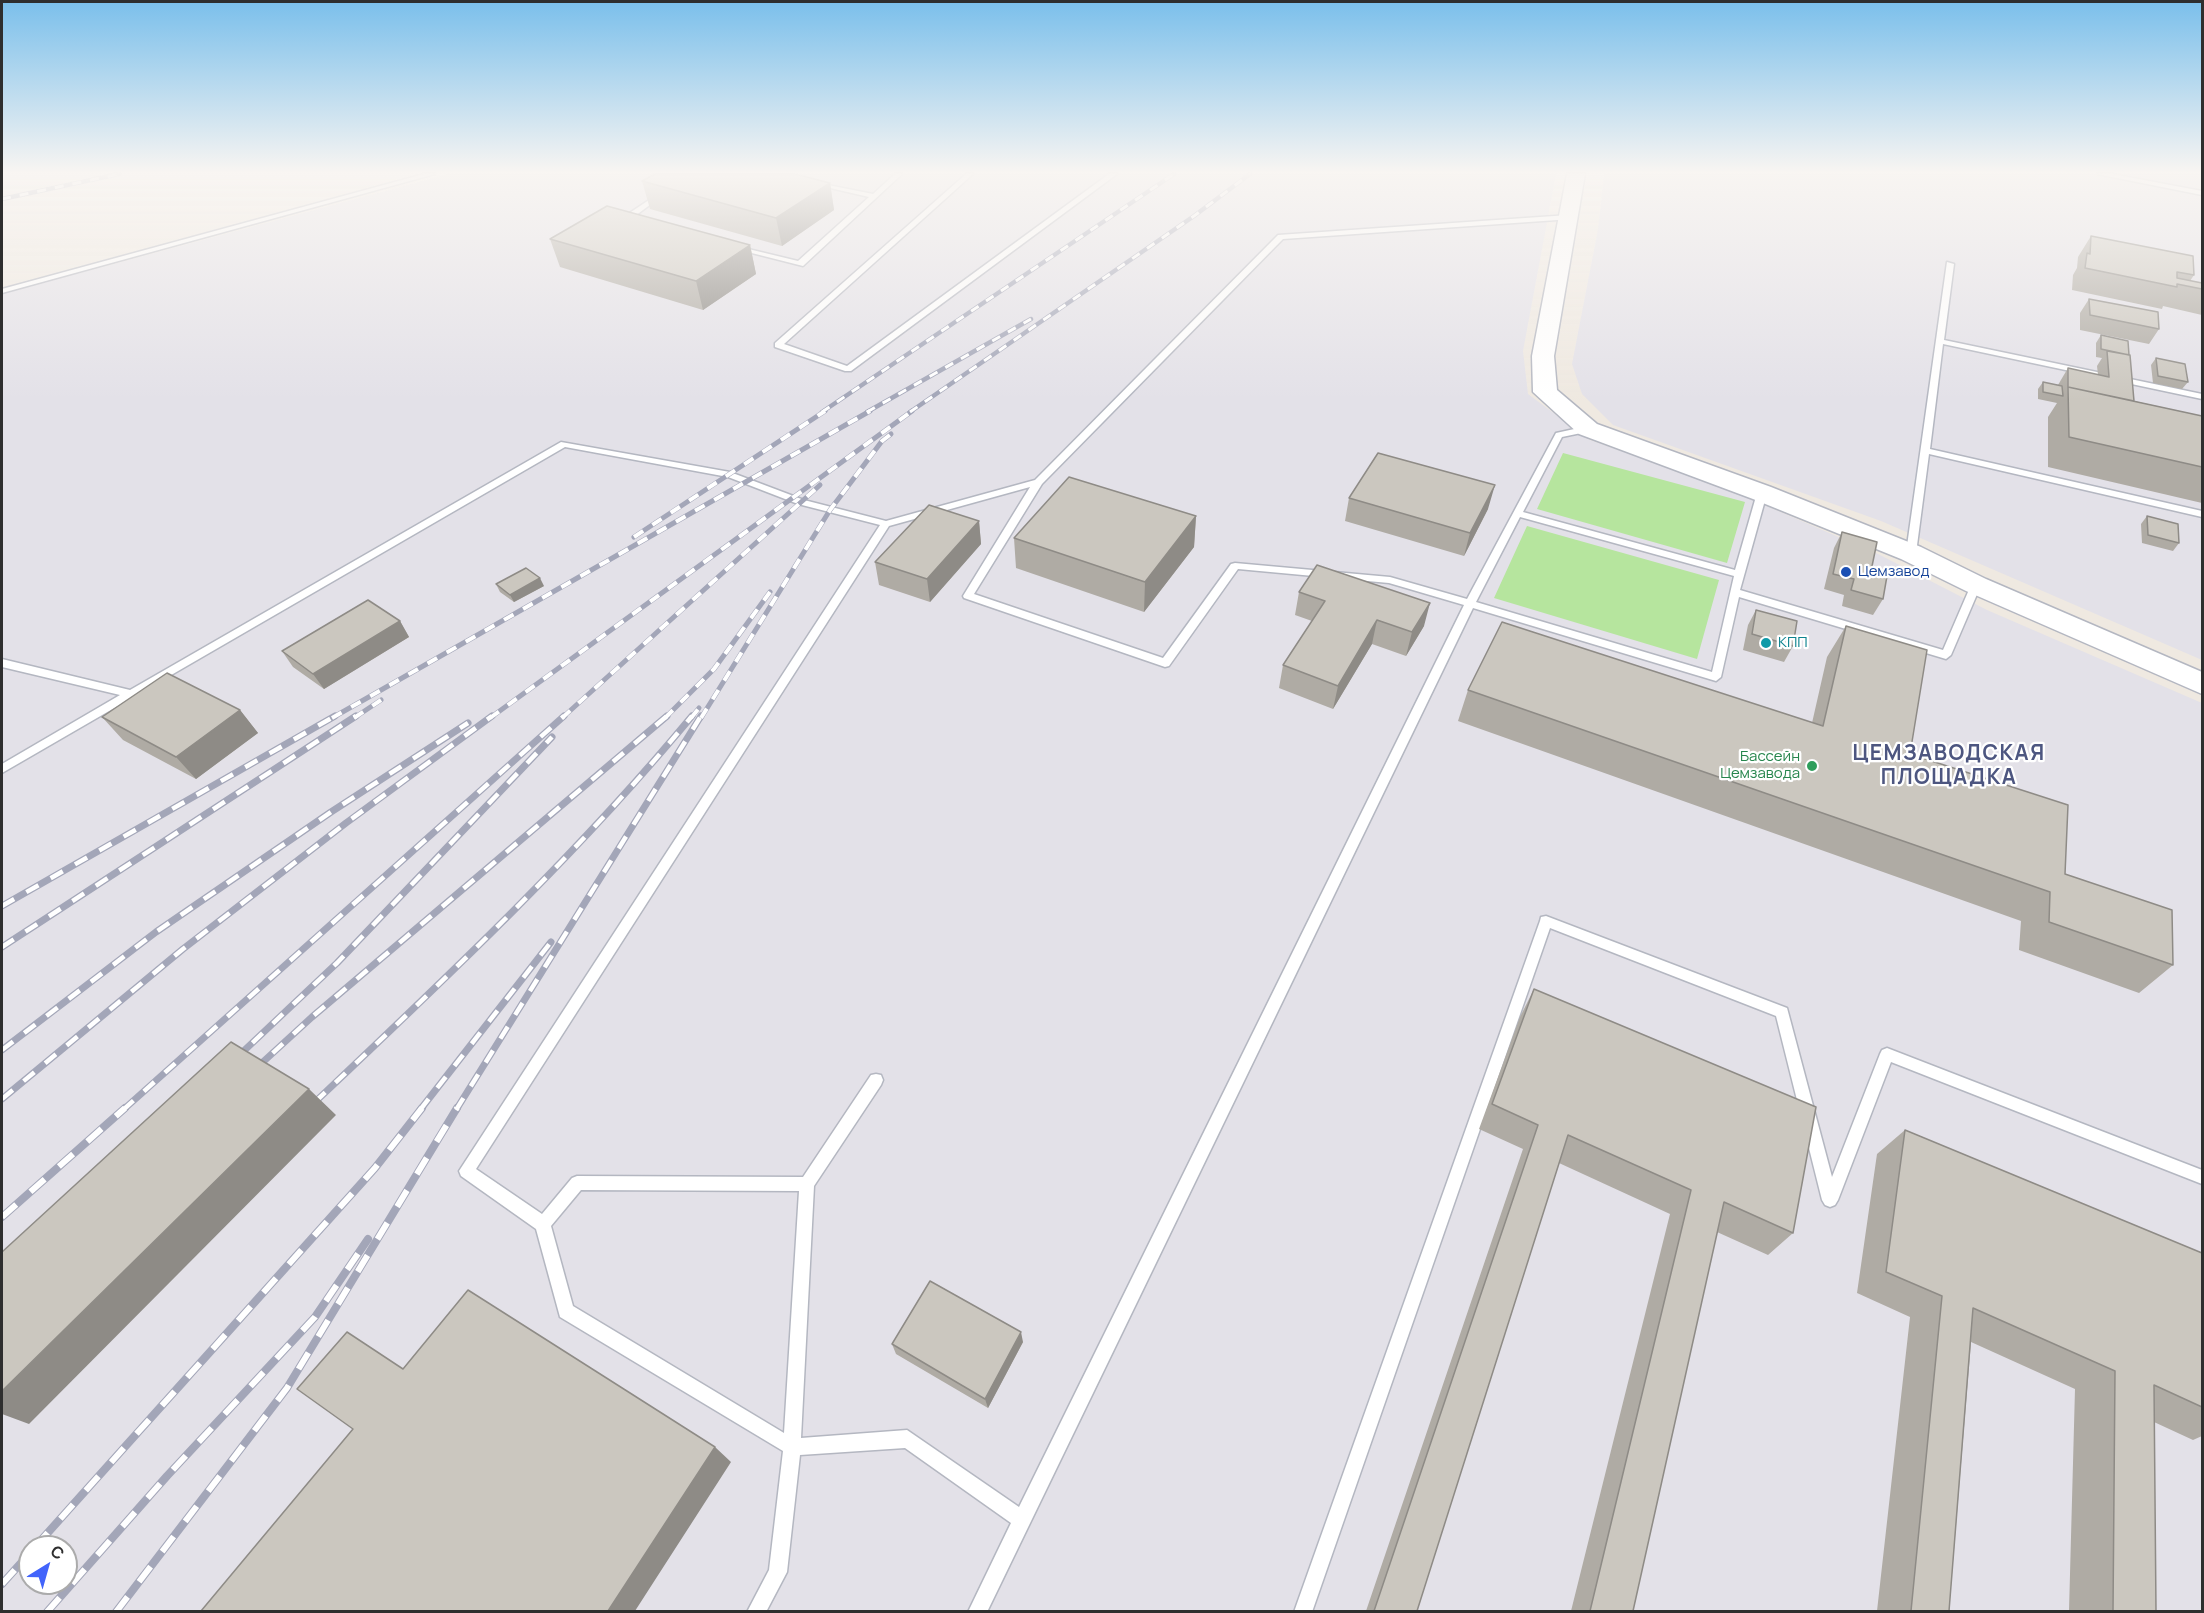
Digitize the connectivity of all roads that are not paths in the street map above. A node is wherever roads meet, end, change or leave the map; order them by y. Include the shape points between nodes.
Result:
1 (155, 249) edge
2 (743, 249) edge
3 (816, 249) edge
4 (885, 249) edge
5 (1011, 249) edge
6 (1269, 249) edge
7 (1563, 249) edge
8 (1950, 264) dead end
9 (2, 291) edge
10 (1939, 341) junction
11 (2202, 397) edge
12 (1588, 429) junction
13 (1924, 450) junction
14 (1038, 482) junction
15 (1762, 493) junction
16 (1517, 513) junction
17 (2202, 513) edge
18 (886, 524) junction
19 (1911, 553) junction
20 (1739, 574) junction
21 (1976, 585) junction
22 (1735, 592) junction
23 (1470, 603) junction
24 (2, 663) edge
25 (2202, 684) edge
26 (131, 694) junction
27 (2, 769) edge
28 (876, 1080) dead end
29 (2202, 1177) edge
30 (807, 1184) junction
31 (543, 1224) junction
32 (792, 1447) junction
33 (1023, 1520) junction
34 (756, 1611) edge
35 (977, 1611) edge
36 (1303, 1611) edge

1 - 9 lane
2 - 3 lane via 800,264
4 - 5 lane via 778,345 848,369
6 - 14 lane
7 - 12 street via 1543,356 1545,392
8 - 10 lane
10 - 11 lane
10 - 13 lane
12 - 15 street
12 - 16 lane via 1558,435
13 - 17 lane
13 - 19 lane
14 - 18 lane
14 - 23 lane via 968,597 1165,663 1235,566 1390,580
15 - 19 street
15 - 20 lane
16 - 20 lane
16 - 23 lane
18 - 26 lane via 801,502 730,475 564,444
18 - 31 lane via 466,1171
19 - 21 street
20 - 22 lane
21 - 22 lane via 1946,655
21 - 25 street
22 - 23 lane via 1716,677
23 - 33 lane
24 - 26 lane
26 - 27 lane
28 - 30 lane
29 - 36 lane via 1887,1054 1830,1200 1782,1012 1546,921
30 - 31 lane via 577,1183
30 - 32 lane
31 - 32 lane via 566,1311
32 - 33 lane via 907,1439
32 - 34 lane via 778,1572
33 - 35 lane

